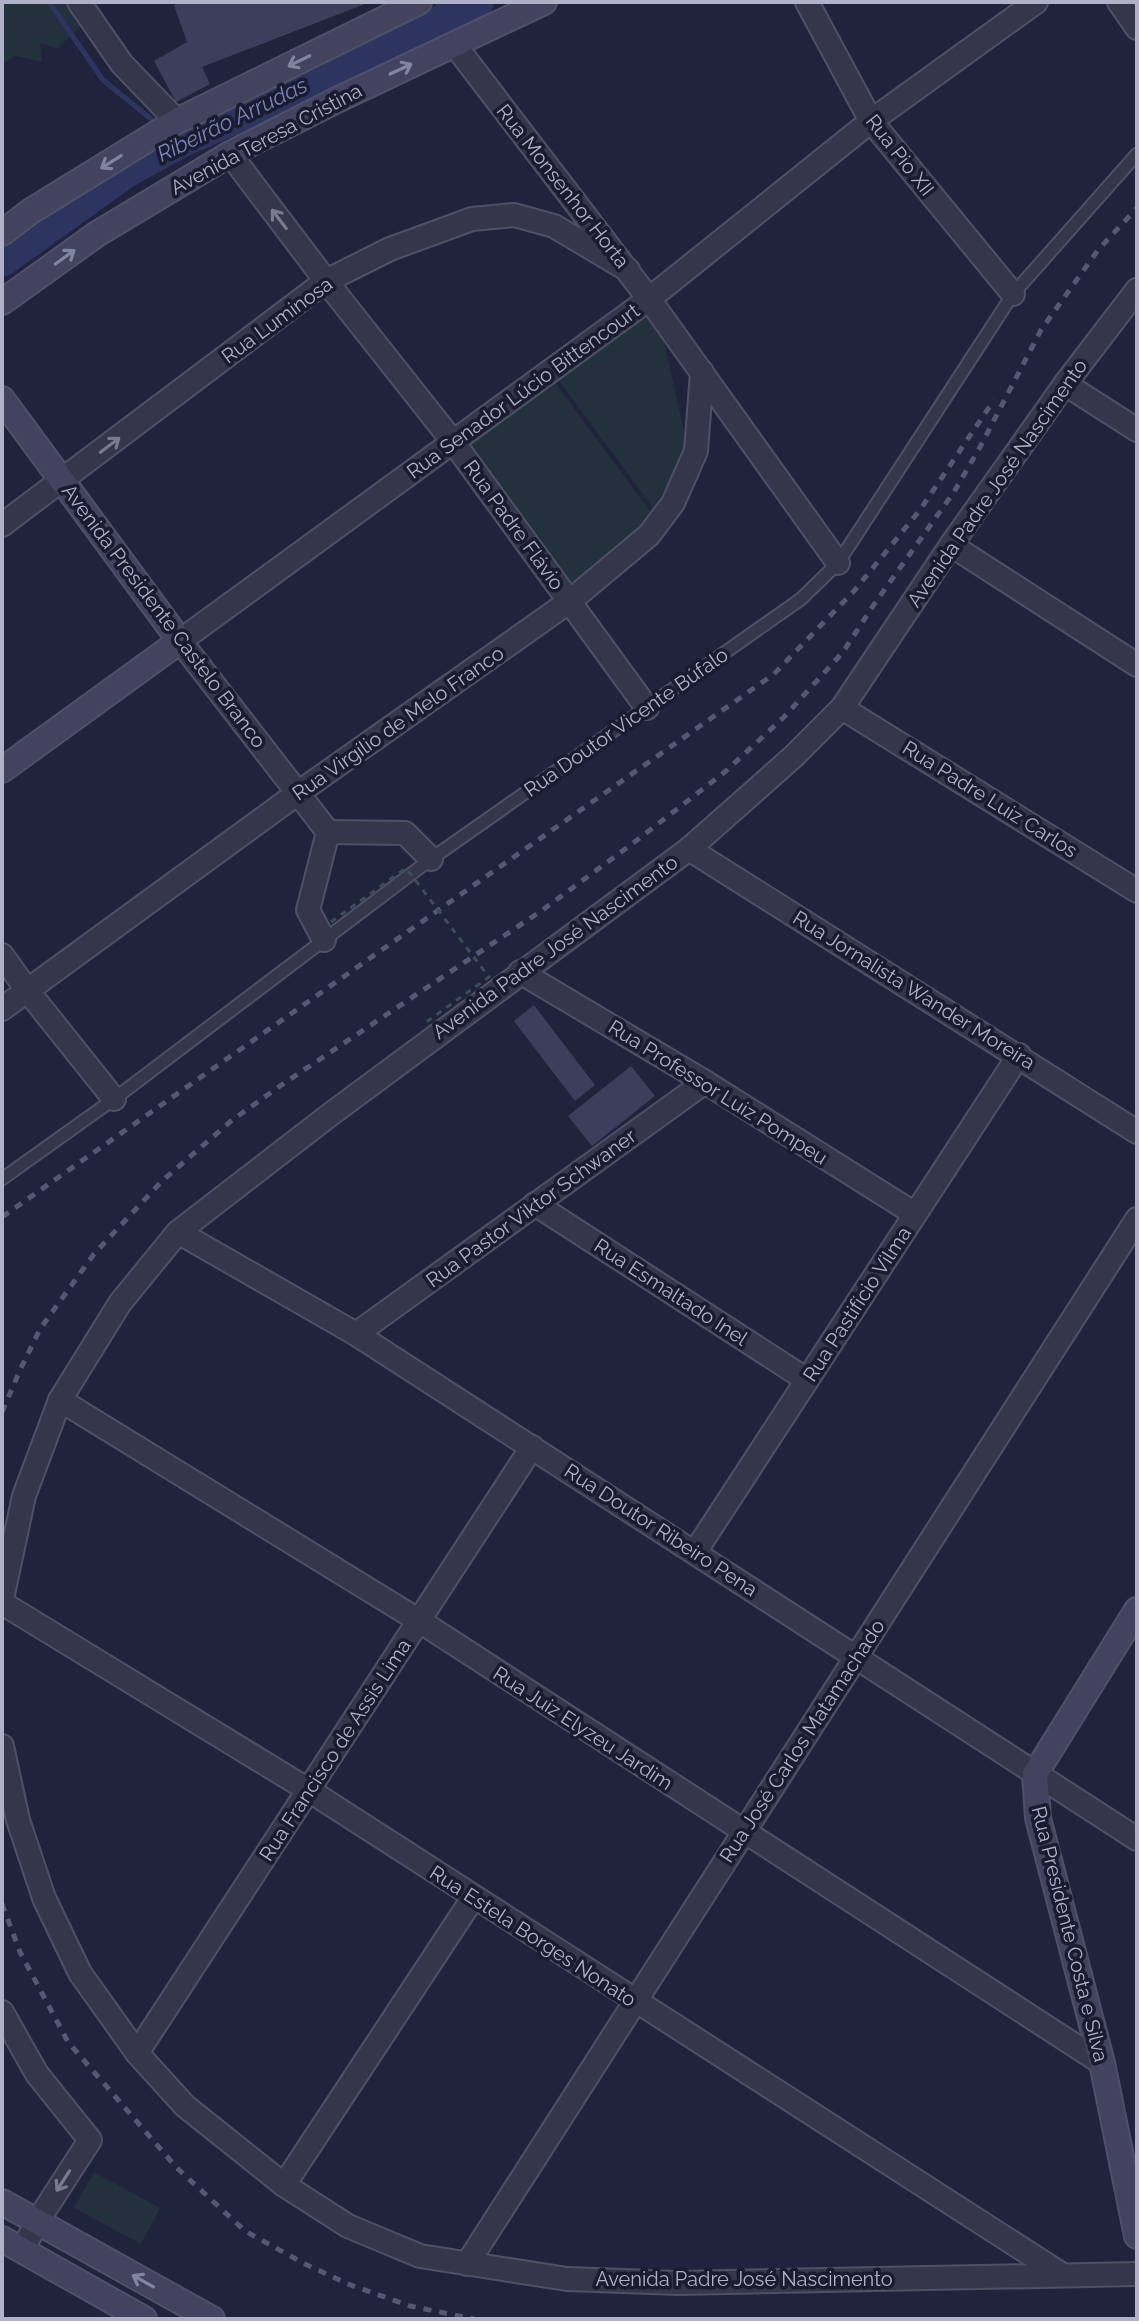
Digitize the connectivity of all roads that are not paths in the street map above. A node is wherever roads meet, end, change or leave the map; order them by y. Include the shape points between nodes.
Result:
1 (79, 2) edge
2 (419, 2) edge
3 (544, 2) edge
4 (807, 2) edge
5 (1036, 2) edge
6 (1119, 2) edge
7 (1137, 28) edge
8 (454, 44) junction
9 (177, 121) junction
10 (871, 121) junction
11 (230, 154) junction
12 (1137, 154) edge
13 (2, 233) edge
14 (628, 270) junction
15 (326, 281) junction
16 (1137, 290) edge
17 (1013, 294) junction
18 (649, 299) junction
19 (2, 302) edge
20 (702, 372) junction
21 (1065, 384) junction
22 (2, 399) edge
23 (1137, 430) edge
24 (454, 443) junction
25 (63, 481) junction
26 (2, 525) edge
27 (951, 545) junction
28 (838, 563) junction
29 (570, 601) junction
30 (180, 641) junction
31 (1137, 665) edge
32 (647, 708) junction
33 (842, 708) junction
34 (2, 770) edge
35 (298, 793) junction
36 (328, 832) junction
37 (689, 849) junction
38 (431, 859) junction
39 (1137, 891) edge
40 (327, 931) junction
41 (2, 955) edge
42 (520, 972) junction
43 (27, 990) junction
44 (2, 1009) edge
45 (1019, 1055) junction
46 (705, 1082) junction
47 (114, 1099) junction
48 (1137, 1132) edge
49 (2, 1179) edge
50 (535, 1204) junction
51 (915, 1214) junction
52 (1137, 1219) edge
53 (178, 1232) junction
54 (356, 1334) junction
55 (807, 1380) junction
56 (60, 1400) junction
57 (532, 1447) junction
58 (695, 1552) junction
59 (2, 1601) edge
60 (1137, 1610) edge
61 (418, 1620) junction
62 (856, 1656) junction
63 (2, 1746) edge
64 (1035, 1774) junction
65 (310, 1791) junction
66 (744, 1831) junction
67 (1137, 1839) edge
68 (473, 1898) junction
69 (635, 2001) junction
70 (2, 2012) edge
71 (137, 2053) junction
72 (1102, 2063) junction
73 (284, 2185) junction
74 (2, 2202) edge
75 (37, 2222) junction
76 (1137, 2236) edge
77 (12, 2245) edge
78 (467, 2264) junction
79 (1061, 2274) junction
80 (1137, 2274) edge
81 (144, 2319) edge
82 (212, 2319) edge

1 - 9 street via 122,64
2 -> 9 main road
3 - 8 main road, Avenida Teresa Cristina
4 - 10 street, Rua Pio XII
5 - 10 street, Rua Senador Lúcio Bittencourt
6 - 7 street
11 -> 8 main road, Avenida Teresa Cristina
8 - 14 street, Rua Monsenhor Horta
9 -> 13 main road
10 - 17 street, Rua Pio XII
10 - 18 street, Rua Senador Lúcio Bittencourt
15 -> 11 street, Rua Padre Flávio
19 -> 11 main road, Avenida Teresa Cristina via 97,234
12 - 17 lane, Rua Doutor Vicente Búfalo
14 - 15 street, Rua Luminosa via 554,226 514,215 472,219 390,249
14 - 18 street, Rua Monsenhor Horta
15 - 24 street, Rua Padre Flávio
25 -> 15 street, Rua Luminosa
16 - 21 street, Avenida Padre José Nascimento
17 - 28 lane, Rua Doutor Vicente Búfalo
18 - 20 street, Rua Monsenhor Horta
18 - 24 street, Rua Senador Lúcio Bittencourt
20 - 28 street, Rua Monsenhor Horta
20 - 29 street, Rua Virgílio de Melo Franco via 696,451 673,503 649,535
21 - 23 street
21 - 27 street, Avenida Padre José Nascimento
22 - 25 main road, Avenida Presidente Castelo Branco
24 - 29 street, Rua Padre Flávio
24 - 30 street, Rua Senador Lúcio Bittencourt
25 - 26 street, Rua Luminosa
25 - 30 main road, Avenida Presidente Castelo Branco
27 - 31 street
27 - 33 street, Avenida Padre José Nascimento
28 - 32 lane, Rua Doutor Vicente Búfalo via 801,599
29 - 32 street, Rua Padre Flávio
29 - 35 street, Rua Virgílio de Melo Franco
30 - 34 main road, Rua Senador Lúcio Bittencourt
30 - 35 street, Avenida Presidente Castelo Branco
32 - 38 lane, Rua Doutor Vicente Búfalo
33 - 37 street, Avenida Padre José Nascimento
33 - 39 street, Rua Padre Luiz Carlos
35 - 36 street, Avenida Presidente Castelo Branco
35 - 43 street, Rua Virgílio de Melo Franco
36 - 38 street via 405,833
36 - 40 street via 308,910
37 - 42 street, Avenida Padre José Nascimento
37 - 45 street, Rua Jornalista Wander Moreira
38 - 40 lane, Rua Doutor Vicente Búfalo
40 - 47 lane, Rua Doutor Vicente Búfalo
41 - 43 street
42 - 46 street, Rua Professor Luiz Pompeu
42 - 53 street, Avenida Padre José Nascimento
43 - 44 street, Rua Virgílio de Melo Franco
43 - 47 street
45 - 48 street, Rua Jornalista Wander Moreira
45 - 51 street, Rua Pastifício Vilma
46 - 50 street, Rua Pastor Viktor Schwaner
46 - 51 street, Rua Professor Luiz Pompeu
47 - 49 lane, Rua Doutor Vicente Búfalo
50 - 54 street, Rua Pastor Viktor Schwaner
50 - 55 street, Rua Esmaltado Inel
51 - 55 street, Rua Pastifício Vilma
52 - 62 street, Rua José Carlos Matamachado
53 - 54 street, Rua Doutor Ribeiro Pena
53 - 56 street, Avenida Padre José Nascimento via 120,1303
54 - 57 street, Rua Doutor Ribeiro Pena
55 - 58 street, Rua Pastifício Vilma
56 - 59 street, Avenida Padre José Nascimento via 24,1496
56 - 61 street, Rua Juiz Elyzeu Jardim
57 - 58 street, Rua Doutor Ribeiro Pena
57 - 61 street, Rua Francisco de Assis Lima
58 - 62 street, Rua Doutor Ribeiro Pena
59 - 65 street, Rua Estela Borges Nonato
60 - 64 main road
61 - 65 street, Rua Francisco de Assis Lima
61 - 66 street, Rua Juiz Elyzeu Jardim
62 - 64 street, Rua Doutor Ribeiro Pena
62 - 66 street, Rua José Carlos Matamachado
63 - 71 street, Avenida Padre José Nascimento via 18,1820 44,1898 80,1973
64 - 67 street, Rua Doutor Ribeiro Pena
64 - 72 main road, Rua Presidente Costa e Silva via 1038,1818
65 - 68 street, Rua Estela Borges Nonato
65 - 71 street, Rua Francisco de Assis Lima
66 - 69 street, Rua José Carlos Matamachado
66 - 72 street, Rua Juiz Elyzeu Jardim
68 - 69 street, Rua Estela Borges Nonato
68 - 73 street
69 - 78 street, Rua José Carlos Matamachado
69 - 79 street, Rua Estela Borges Nonato
70 -> 75 street via 37,2074 90,2140
71 - 73 street, Avenida Padre José Nascimento via 185,2106
72 - 76 main road, Rua Presidente Costa e Silva
73 - 78 street, Avenida Padre José Nascimento via 348,2226 420,2256
74 - 75 main road
75 - 77 street
82 -> 75 main road
77 - 81 main road
78 - 79 street, Avenida Padre José Nascimento via 567,2279 679,2283
79 - 80 street, Avenida Padre José Nascimento

